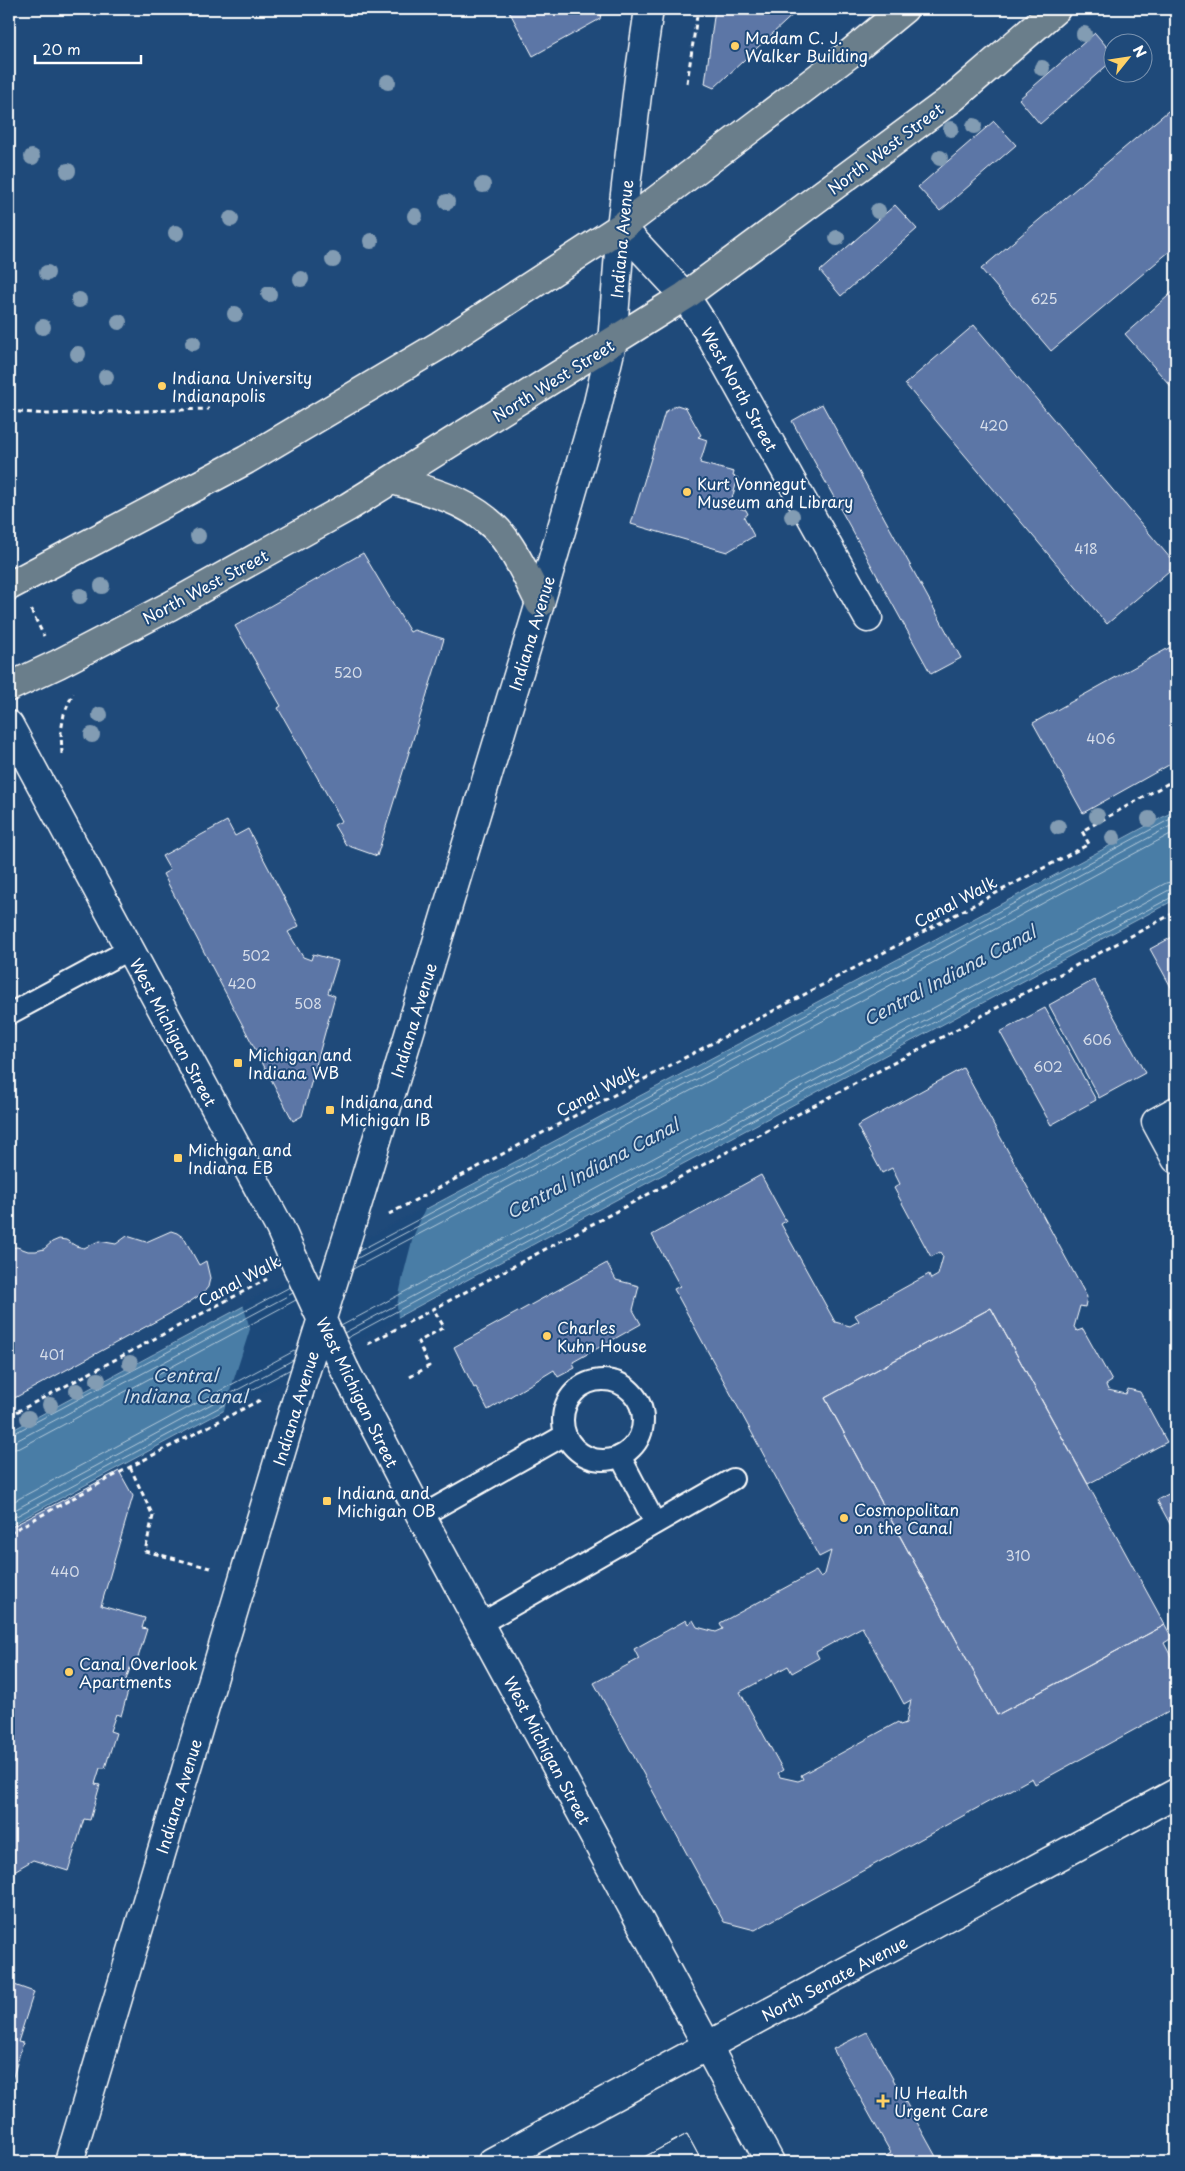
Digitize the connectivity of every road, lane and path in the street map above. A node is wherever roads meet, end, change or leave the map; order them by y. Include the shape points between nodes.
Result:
1 (649, 9) edge
2 (698, 9) edge
3 (904, 9) edge
4 (1056, 9) edge
5 (687, 83) dead end
6 (621, 227) junction
7 (685, 296) junction
8 (612, 343) junction
9 (209, 409) dead end
10 (9, 411) edge
11 (393, 480) junction
12 (13, 584) edge
13 (540, 603) junction
14 (868, 618) dead end
15 (58, 664) junction
16 (9, 686) edge
17 (9, 725) edge
18 (62, 751) dead end
19 (1176, 779) edge
20 (1176, 912) edge
21 (130, 949) junction
22 (9, 1014) edge
23 (1166, 1116) edge
24 (1176, 1159) edge
25 (386, 1216) dead end
26 (272, 1276) dead end
27 (434, 1310) junction
28 (322, 1319) junction
29 (365, 1346) dead end
30 (410, 1377) dead end
31 (269, 1395) dead end
32 (9, 1416) edge
33 (565, 1435) junction
34 (620, 1456) junction
35 (130, 1467) junction
36 (733, 1478) dead end
37 (421, 1516) junction
38 (655, 1523) junction
39 (9, 1533) edge
40 (243, 1577) junction
41 (480, 1624) junction
42 (1176, 1793) edge
43 (708, 2046) junction
44 (69, 2162) edge
45 (492, 2162) edge
46 (770, 2162) edge

1 - 6 main road, Indiana Avenue
2 - 5 path
3 - 6 main road
4 - 7 main road, North West Street via 954,97
6 - 7 main road, West North Street
6 - 8 main road, Indiana Avenue
6 - 12 main road via 440,345 344,403 246,460
7 - 8 main road, North West Street
7 - 14 main road, West North Street
8 - 11 main road, North West Street
8 - 13 main road, Indiana Avenue via 597,407
9 - 10 path via 46,414
11 - 13 main road via 441,495 486,519 509,546
11 - 15 main road, North West Street via 179,602
12 - 15 path
13 - 28 main road, Indiana Avenue, bridge
15 - 16 main road, North West Street
15 - 18 path via 74,694 64,714
17 - 21 main road, West Michigan Street
19 - 25 path, Canal Walk via 1082,831 1089,844
20 - 27 path
21 - 22 lane
21 - 28 main road, West Michigan Street, bridge via 280,1228
23 - 24 main road
26 - 32 path, Canal Walk
27 - 29 path
27 - 30 path via 444,1327 418,1342 429,1366
28 - 37 main road, West Michigan Street, bridge
28 - 40 main road, Indiana Avenue, bridge
31 - 35 path
33 - 34 lane via 584,1456 597,1460
33 - 34 lane via 562,1423 564,1410 572,1394 588,1382 612,1380 635,1394 642,1406 644,1420 635,1446
33 - 37 lane
34 - 38 lane
35 - 39 path
35 - 40 path via 153,1516 145,1551
36 - 38 lane
37 - 41 main road, West Michigan Street
38 - 41 lane
40 - 44 main road, Indiana Avenue
41 - 43 main road, West Michigan Street
42 - 43 main road, North Senate Avenue
43 - 45 main road, North Senate Avenue
43 - 46 main road, West Michigan Street

